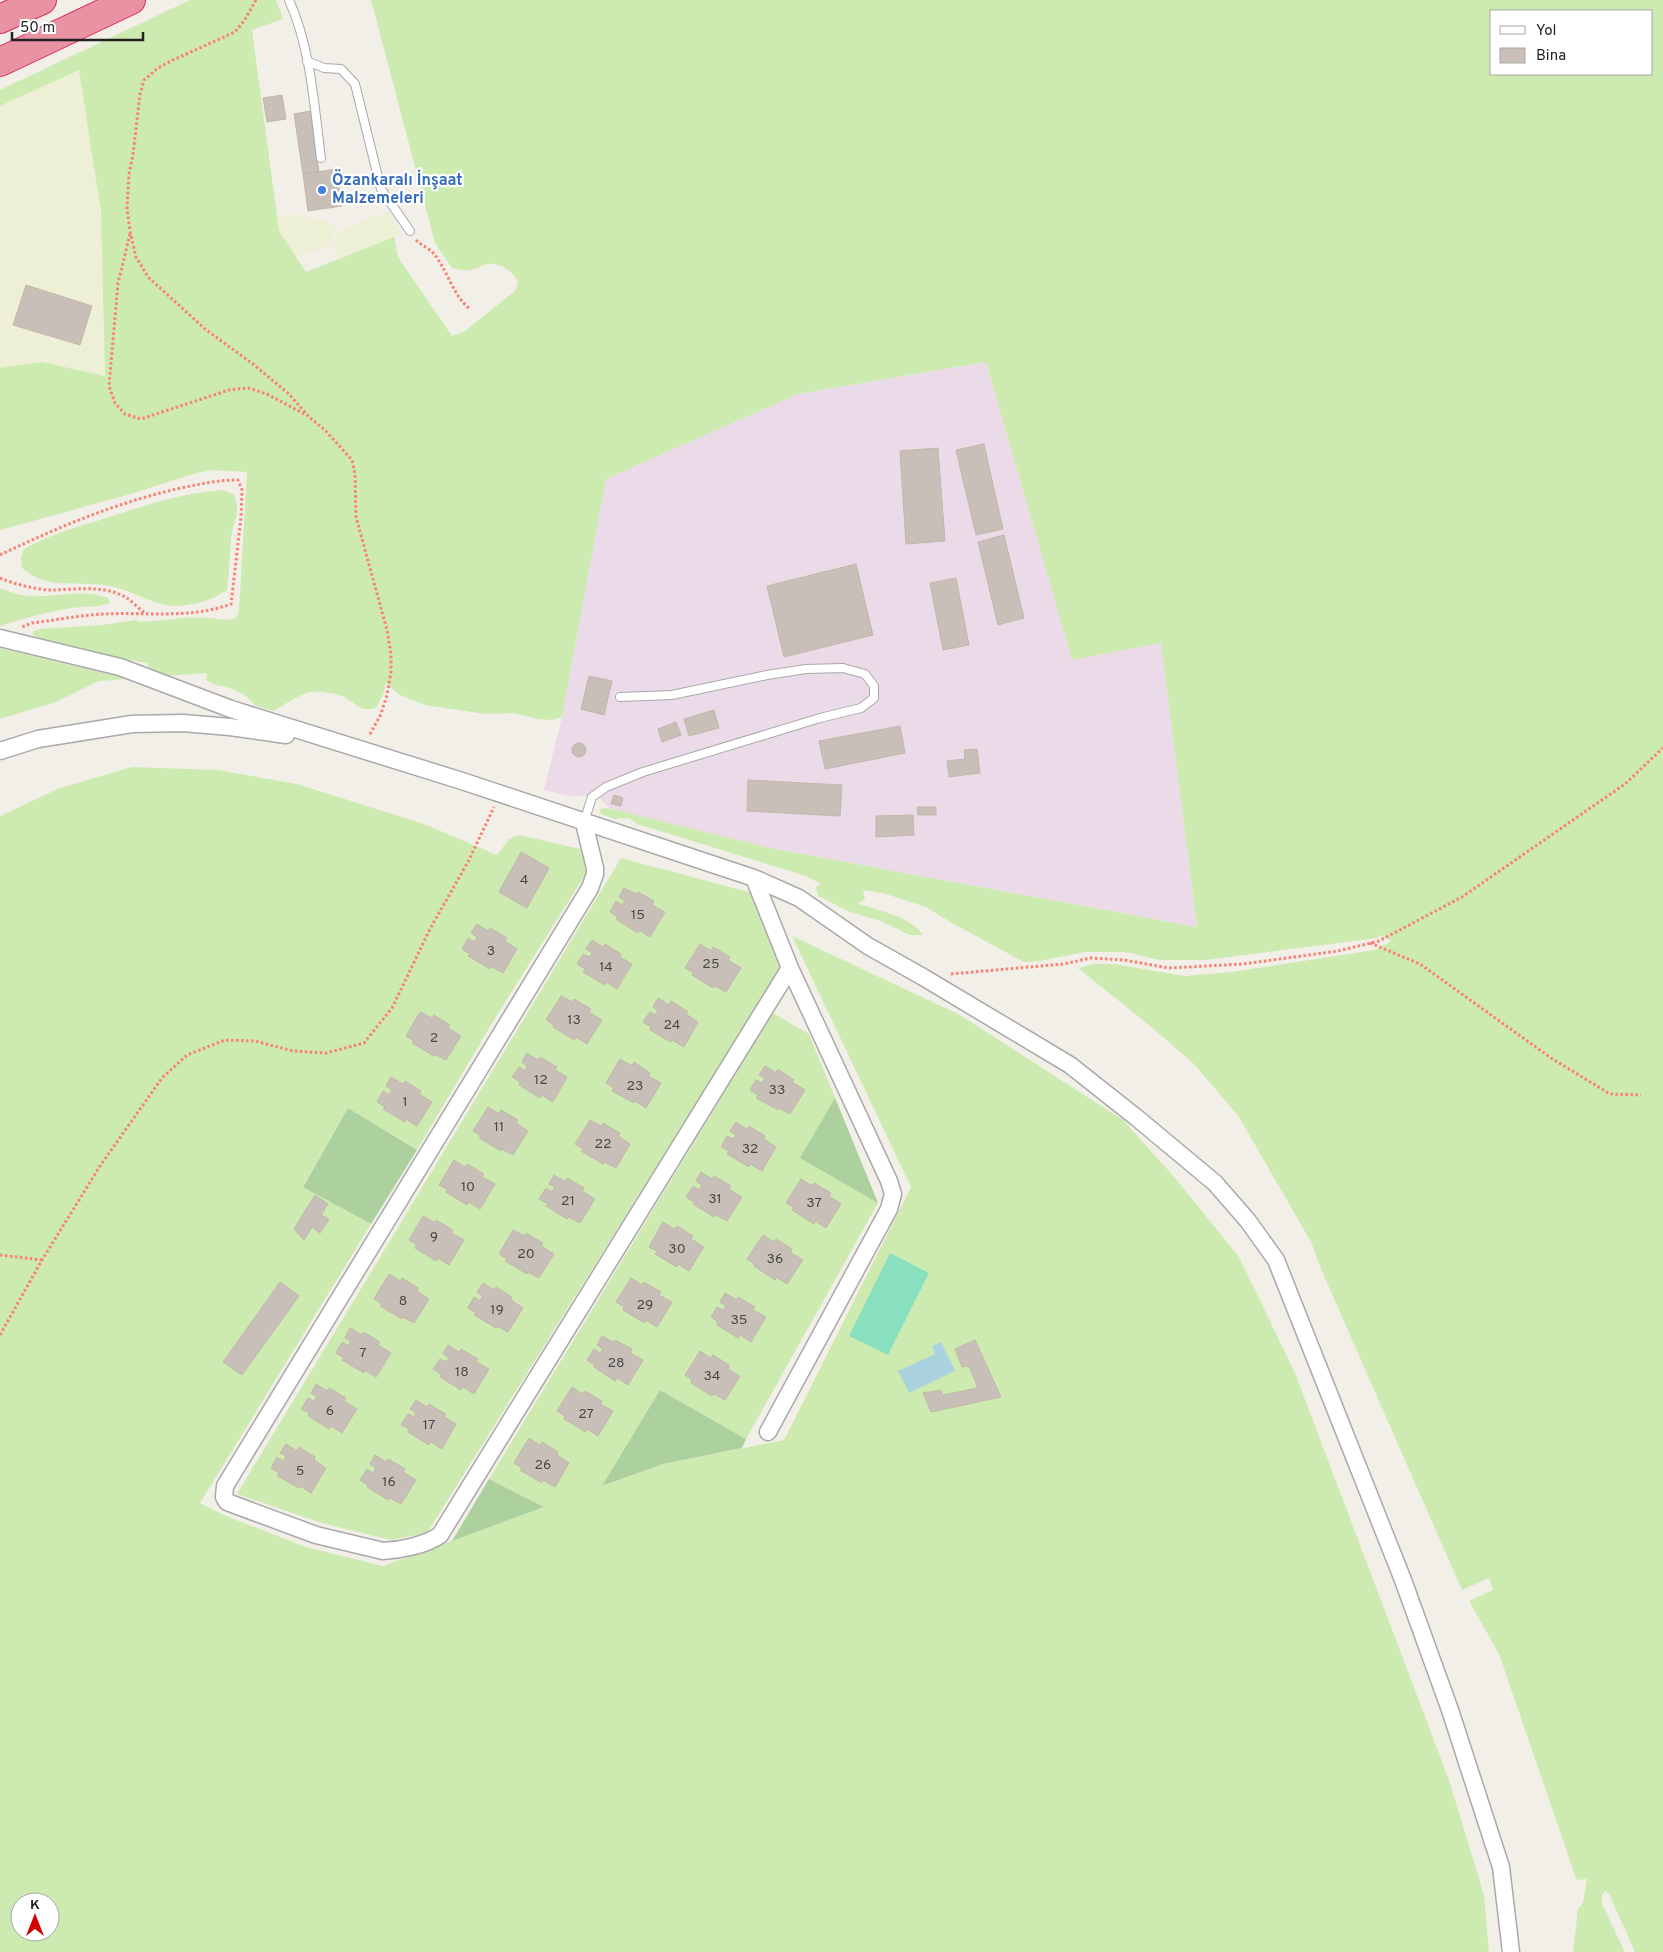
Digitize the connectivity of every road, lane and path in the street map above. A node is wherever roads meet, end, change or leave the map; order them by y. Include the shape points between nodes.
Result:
1 (42, 0) edge
2 (131, 0) edge
3 (256, 0) edge
4 (289, 0) edge
5 (0, 20) edge
6 (0, 62) edge
7 (308, 62) junction
8 (321, 158) dead end
9 (130, 231) junction
10 (410, 231) joint
11 (470, 309) dead end
12 (309, 417) junction
13 (0, 555) edge
14 (0, 578) edge
15 (145, 614) junction
16 (16, 629) dead end
17 (0, 638) edge
18 (620, 697) dead end
19 (356, 748) junction
20 (1663, 748) edge
21 (0, 751) edge
22 (500, 795) junction
23 (584, 823) junction
24 (754, 878) junction
25 (1369, 943) junction
26 (790, 968) junction
27 (924, 977) junction
28 (1641, 1095) dead end
29 (0, 1256) edge
30 (42, 1260) junction
31 (0, 1335) edge
32 (768, 1432) dead end
33 (1511, 1952) edge

1 - 5 highway
2 - 6 highway
3 - 9 path via 235,32 173,60 144,80 129,174 127,208
4 - 7 lane
7 - 8 lane
7 - 10 lane via 324,68 341,69 355,84 381,189
9 - 12 path via 136,257 148,277 205,329 289,394
9 - 12 path via 118,284 109,386 115,403 125,414 141,418 229,390 248,388 267,394
10 - 11 path via 417,242 433,253 462,303
12 - 19 path via 352,460 356,517 387,630 391,672 387,694 381,714
13 - 15 path via 46,532 146,496 219,480 238,480 242,490 241,518 231,604 214,610
14 - 15 path via 48,590 108,590 127,598
15 - 16 path via 103,614 32,623
17 - 19 street via 120,667 231,709
18 - 23 lane via 672,694 806,669 843,668 865,674 874,686 874,698 861,708 643,772 606,787 592,797
19 - 21 street via 230,727 183,723 141,724 38,739
19 - 22 street
20 - 25 path via 1625,784 1462,897 1379,941
22 - 23 street
22 - 30 path via 392,1008 364,1043 326,1053 293,1051 255,1041 225,1040 187,1054 162,1078 100,1166
23 - 24 street
23 - 26 street via 596,874 590,888 225,1486 227,1502 316,1535 383,1551 440,1535
24 - 26 street
24 - 27 street via 798,898 868,946
25 - 27 path via 1338,951 1243,964 1169,968 1091,958 1062,964
25 - 28 path via 1420,964 1551,1058 1610,1094
26 - 32 street via 893,1194 889,1209
27 - 33 street via 1070,1065 1137,1118 1215,1183 1276,1260 1403,1580 1450,1710 1501,1867
29 - 30 path
30 - 31 path

